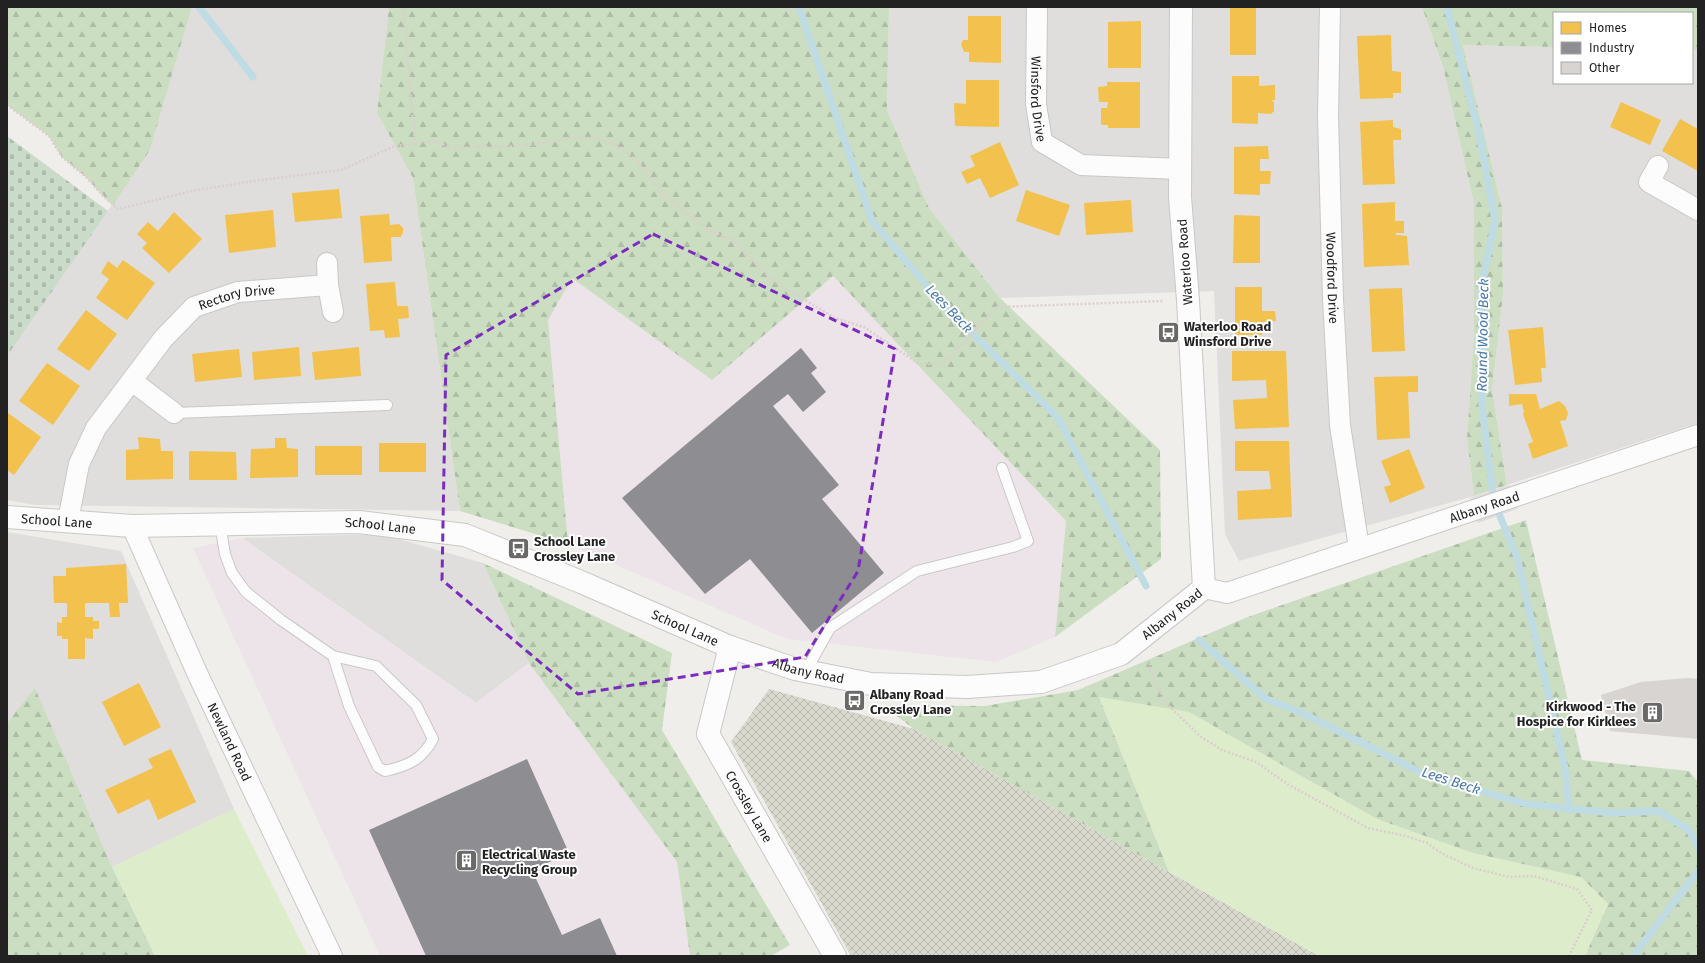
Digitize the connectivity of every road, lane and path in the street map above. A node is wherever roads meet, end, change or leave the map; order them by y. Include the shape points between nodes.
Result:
1 (403, 7) edge
2 (1037, 7) edge
3 (1181, 7) edge
4 (1330, 7) edge
5 (7, 105) edge
6 (415, 143) junction
7 (1658, 166) dead end
8 (1180, 169) junction
9 (1698, 210) edge
10 (327, 263) dead end
11 (328, 285) junction
12 (1188, 300) junction
13 (333, 312) dead end
14 (132, 381) junction
15 (387, 405) dead end
16 (174, 413) joint
17 (1698, 435) edge
18 (1002, 468) dead end
19 (7, 516) edge
20 (68, 521) junction
21 (220, 524) junction
22 (132, 526) junction
23 (1359, 548) junction
24 (1204, 588) junction
25 (1148, 632) junction
26 (730, 647) junction
27 (333, 656) junction
28 (806, 672) junction
29 (332, 956) edge
30 (835, 956) edge
31 (1570, 956) edge

1 - 6 path
2 - 8 street, Winsford Drive via 1036,104 1042,142 1081,165
3 - 8 street, Waterloo Road
4 - 23 street, Woodford Drive via 1328,116 1333,299 1340,425
5 - 6 path via 49,136 62,157 118,209 192,191 341,170 395,146
6 - 12 path via 437,141 450,148 499,147 572,138 597,138 616,145 636,160 663,194 678,207 709,230 734,241 780,284 835,318 864,327 919,364 938,364 949,358 997,307
7 - 9 street via 1649,182
8 - 12 street, Waterloo Road
10 - 11 street
11 - 13 street
11 - 14 street, Rectory Drive via 238,292 194,307 163,339
12 - 24 street, Waterloo Road
14 - 16 street
14 - 20 street, Rectory Drive via 96,428 79,464
15 - 16 lane
17 - 23 street, Albany Road
18 - 28 lane via 1028,540 1013,547 917,571 830,628
19 - 20 street, School Lane
20 - 22 street, School Lane
21 - 22 street, School Lane
21 - 26 street, School Lane via 359,522 466,535
21 - 27 lane via 225,554 232,573 246,592
22 - 29 street, Newland Road via 198,675
23 - 24 street, Albany Road via 1227,593
24 - 25 street, Albany Road
25 - 28 street, Albany Road via 1121,654 1041,682 968,687 870,684
25 - 31 path via 1150,668 1166,702 1201,737 1222,750 1256,762 1289,785 1368,828 1428,843 1441,853 1473,868 1509,877 1534,876 1577,889 1592,910
26 - 28 street, Albany Road
26 - 30 street, Crossley Lane via 708,734
27 - 27 lane via 349,706 378,767 385,771 406,766 426,751 433,739 416,705 376,666

